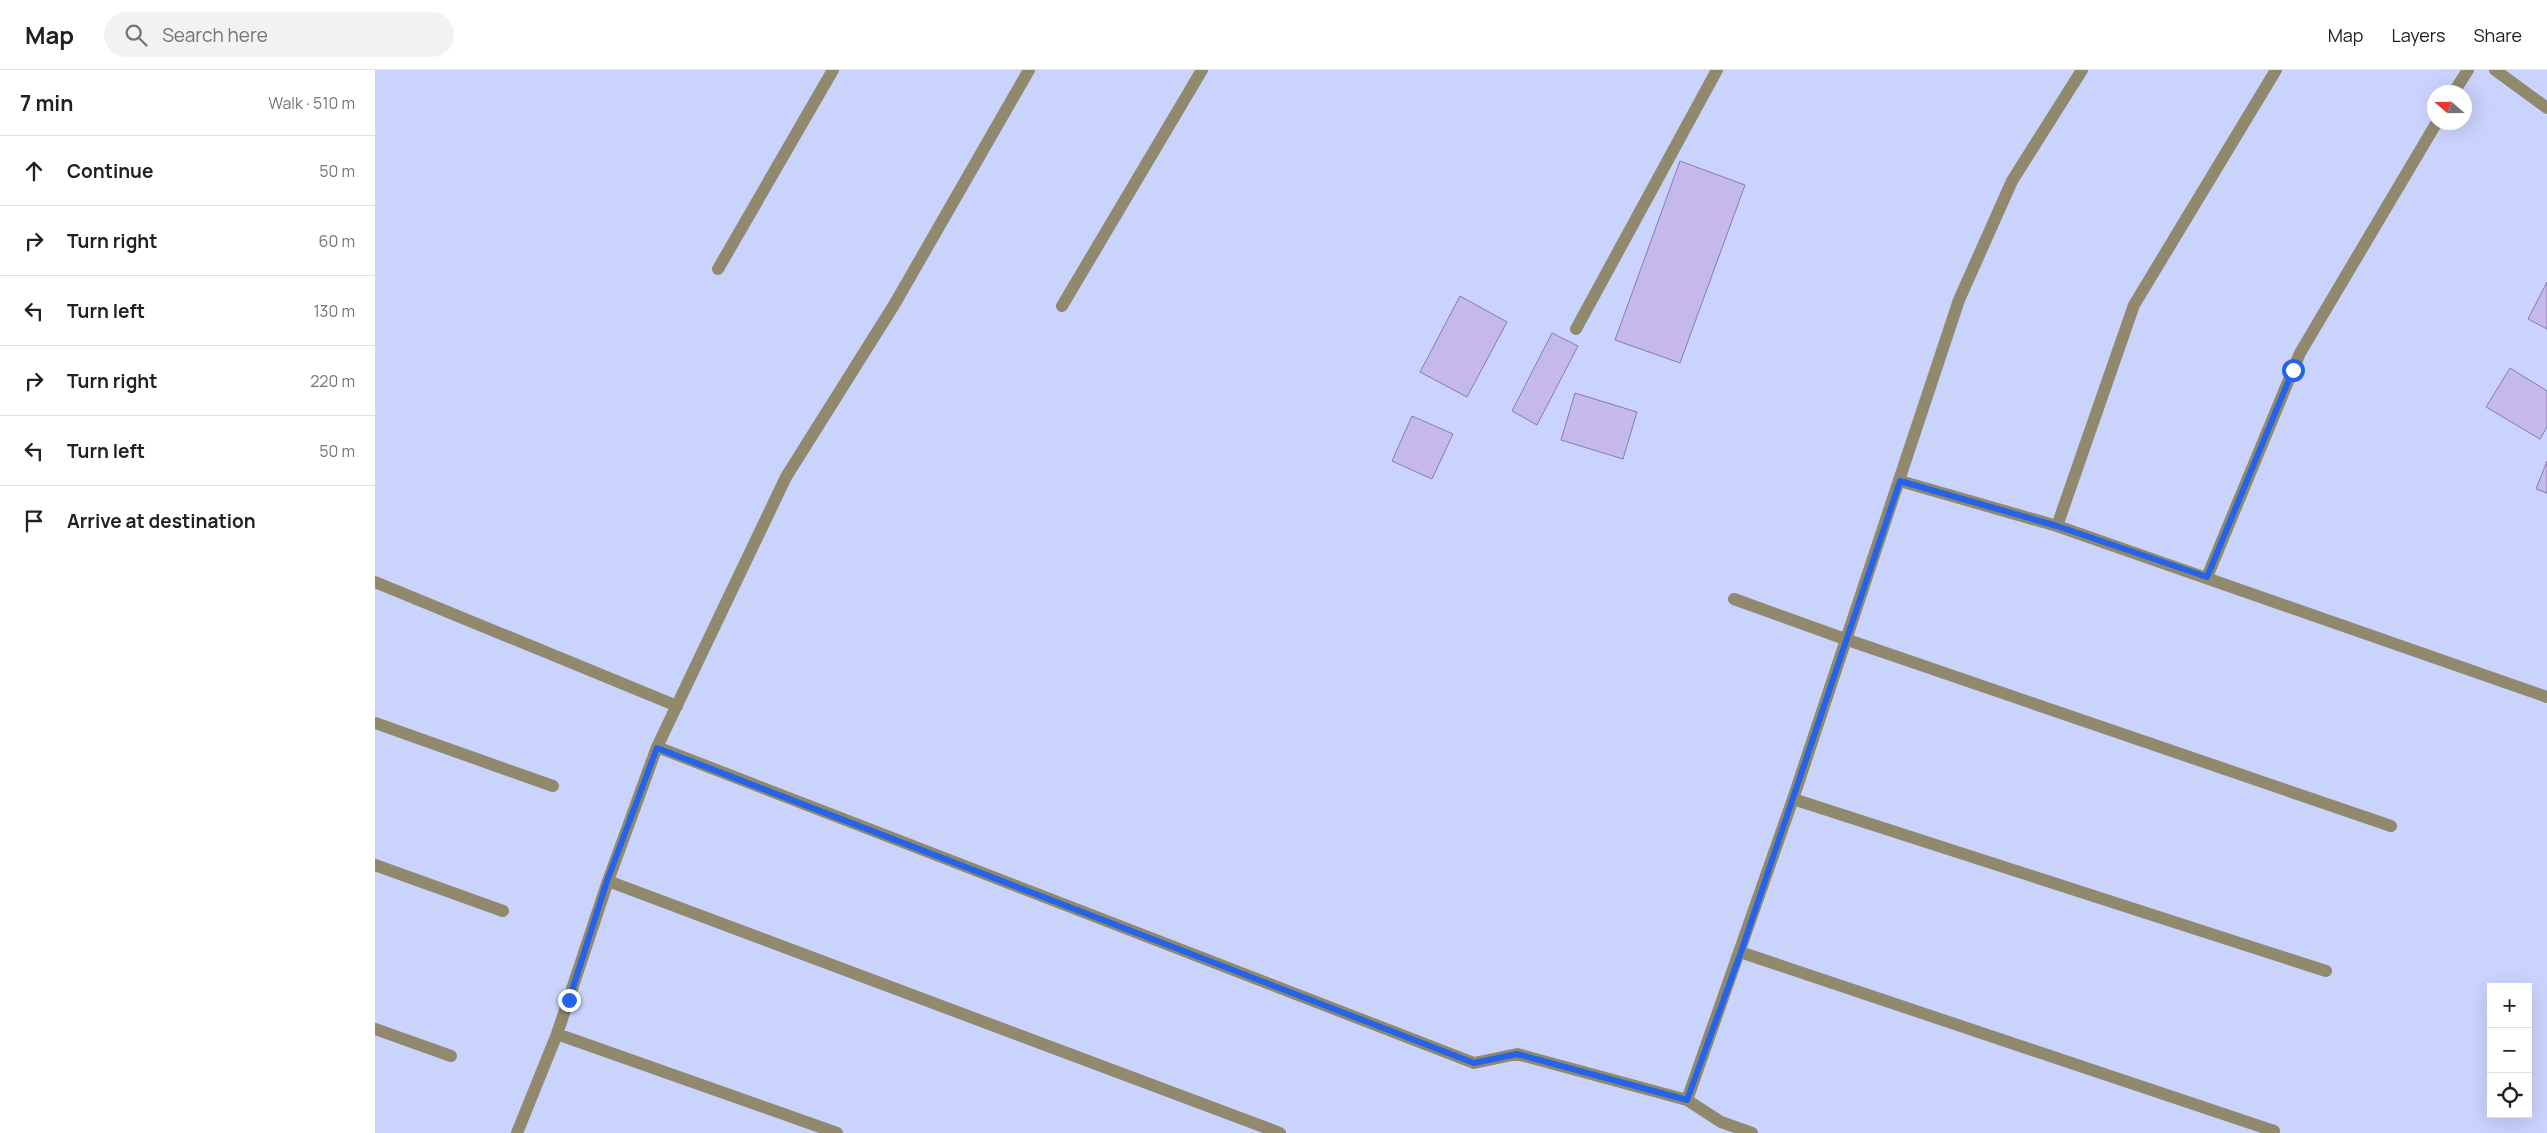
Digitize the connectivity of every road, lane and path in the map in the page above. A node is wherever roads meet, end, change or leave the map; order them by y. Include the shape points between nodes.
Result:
1 (833, 70) edge
2 (1029, 70) edge
3 (1202, 70) edge
4 (1717, 70) edge
5 (2082, 70) edge
6 (2276, 70) edge
7 (2468, 70) edge
8 (2495, 70) edge
9 (2458, 85) edge
10 (2547, 108) edge
11 (2432, 130) edge
12 (718, 269) dead end
13 (1062, 306) dead end
14 (1576, 329) dead end
15 (1900, 481) junction
16 (2057, 526) junction
17 (2207, 577) junction
18 (375, 582) edge
19 (1735, 599) dead end
20 (1845, 639) junction
21 (2547, 697) edge
22 (677, 706) junction
23 (375, 723) edge
24 (657, 748) junction
25 (553, 786) dead end
26 (1793, 798) junction
27 (2391, 826) dead end
28 (375, 865) edge
29 (607, 881) junction
30 (503, 911) dead end
31 (1741, 952) junction
32 (2326, 971) dead end
33 (375, 1030) edge
34 (557, 1034) junction
35 (451, 1056) dead end
36 (1687, 1100) junction
37 (2274, 1131) dead end
38 (517, 1133) edge
39 (837, 1133) edge
40 (1280, 1133) edge
41 (1752, 1133) edge

1 - 12 street
2 - 22 street via 894,304 786,477
3 - 13 street
4 - 14 street
5 - 15 street via 2012,181 1985,240 1959,300
6 - 16 street via 2135,305
7 - 9 street
8 - 10 street
11 - 17 street via 2301,353
15 - 16 street
15 - 20 street
16 - 17 street
17 - 21 street
18 - 22 street
19 - 20 street
20 - 26 street
20 - 27 street
22 - 24 street
23 - 25 street
24 - 29 street
24 - 36 street via 1474,1063 1517,1054
26 - 31 street
26 - 32 street
28 - 30 street
29 - 34 street
29 - 40 street
31 - 36 street
31 - 37 street
33 - 35 street
34 - 38 street
34 - 39 street
36 - 41 street via 1721,1122

